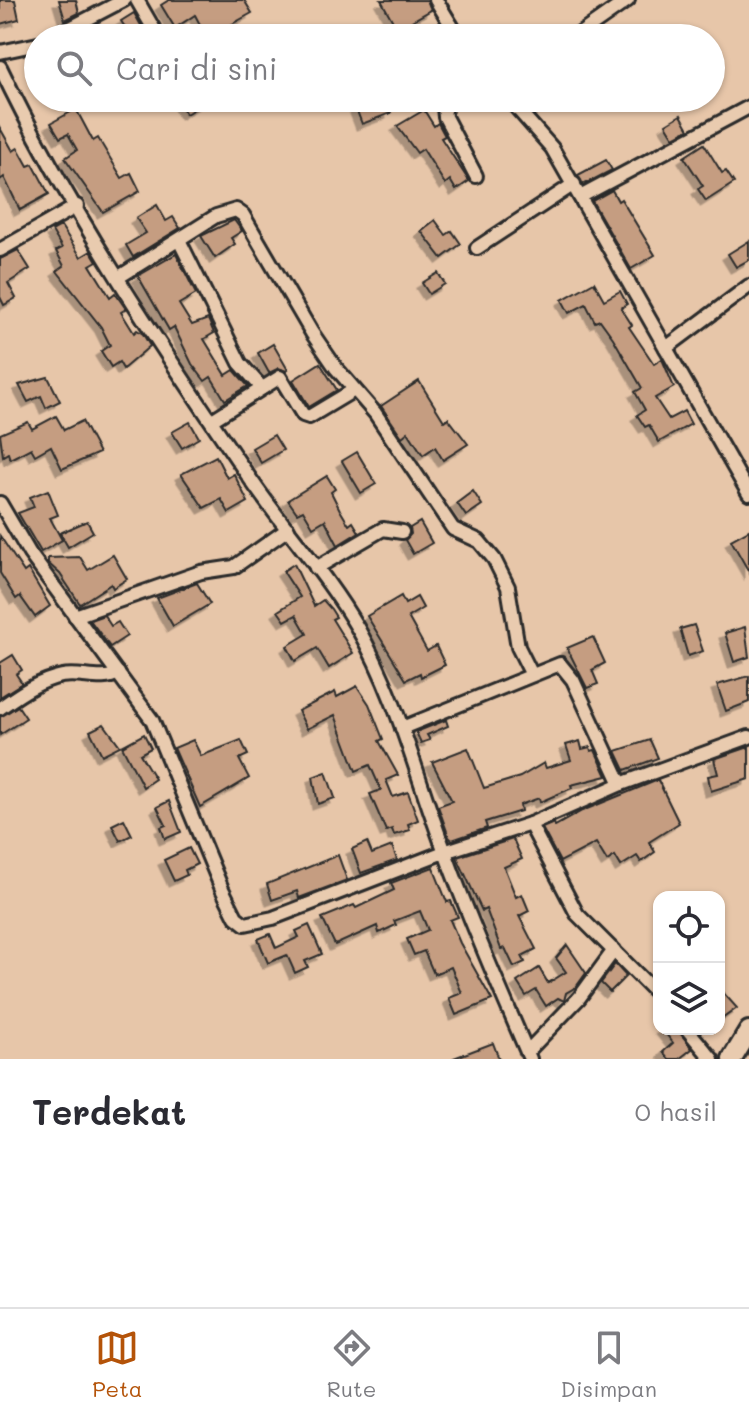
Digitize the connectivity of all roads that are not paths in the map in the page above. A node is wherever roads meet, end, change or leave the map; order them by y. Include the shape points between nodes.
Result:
1 (124, 0) edge
2 (137, 0) edge
3 (436, 0) edge
4 (628, 0) edge
5 (78, 24) edge
6 (151, 24) edge
7 (451, 24) edge
8 (594, 24) edge
9 (24, 47) edge
10 (0, 52) edge
11 (0, 67) edge
12 (749, 107) edge
13 (444, 112) edge
14 (520, 112) edge
15 (476, 176) dead end
16 (574, 184) junction
17 (580, 197) junction
18 (77, 206) junction
19 (180, 242) junction
20 (477, 248) dead end
21 (0, 250) edge
22 (119, 277) junction
23 (749, 286) edge
24 (666, 348) junction
25 (262, 388) junction
26 (354, 390) junction
27 (212, 420) junction
28 (749, 494) edge
29 (0, 503) edge
30 (288, 529) junction
31 (402, 532) dead end
32 (316, 568) junction
33 (75, 616) junction
34 (118, 673) junction
35 (532, 675) junction
36 (0, 708) edge
37 (402, 728) junction
38 (749, 737) edge
39 (621, 784) junction
40 (530, 824) junction
41 (444, 852) junction
42 (614, 950) junction
43 (653, 990) edge
44 (749, 1031) edge
45 (692, 1035) edge
46 (529, 1055) edge
47 (712, 1059) edge
48 (732, 1059) edge

1 - 5 street
2 - 6 street
3 - 7 street
4 - 8 street
9 - 10 street
11 - 18 street
12 - 17 street
13 - 15 street
14 - 16 street
16 - 17 street
16 - 20 street
17 - 24 street
18 - 21 street
18 - 22 street
19 - 22 street
19 - 25 street via 240,363
19 - 26 street via 227,211 243,215 312,333
22 - 27 street
23 - 24 street
24 - 28 street
25 - 26 street via 280,377 309,417
25 - 27 street
26 - 35 street via 453,529 479,541 494,559 508,587 518,647
27 - 30 street
29 - 33 street
30 - 32 street
30 - 33 street via 234,567 201,572
31 - 32 street via 383,529
32 - 37 street via 377,664
33 - 34 street
34 - 36 street via 40,681
34 - 41 street via 152,720 222,889 242,923 273,918
35 - 37 street
35 - 39 street via 565,666
37 - 41 street
38 - 39 street
39 - 40 street
40 - 41 street
40 - 42 street via 577,914
41 - 46 street
42 - 43 street
42 - 46 street
44 - 48 street
45 - 47 street

